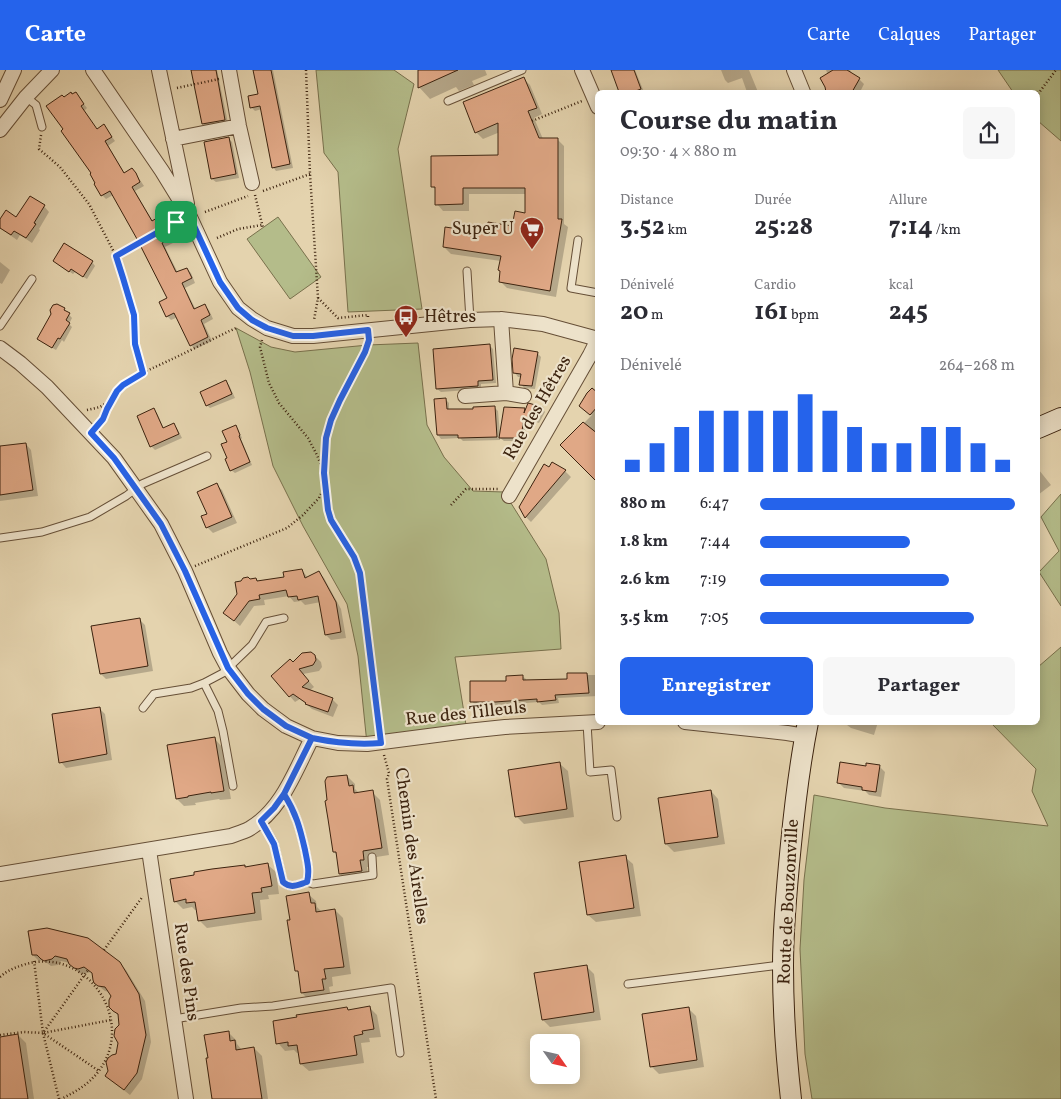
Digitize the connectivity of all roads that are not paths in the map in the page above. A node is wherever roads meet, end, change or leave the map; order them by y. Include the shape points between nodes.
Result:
1 (52, 70) edge
2 (93, 70) edge
3 (159, 70) edge
4 (522, 70) edge
5 (582, 70) edge
6 (794, 70) edge
7 (229, 73) edge
8 (11, 76) edge
9 (802, 90) edge
10 (26, 96) junction
11 (0, 100) edge
12 (448, 101) dead end
13 (595, 102) edge
14 (240, 126) junction
15 (42, 127) road end
16 (0, 130) edge
17 (173, 140) junction
18 (178, 165) junction
19 (162, 171) junction
20 (252, 183) road end
21 (189, 215) junction
22 (578, 240) dead end
23 (467, 271) dead end
24 (32, 279) dead end
25 (595, 292) edge
26 (501, 319) junction
27 (470, 320) junction
28 (0, 326) edge
29 (595, 338) edge
30 (595, 344) edge
31 (0, 348) edge
32 (506, 393) junction
33 (465, 396) dead end
34 (524, 396) dead end
35 (1061, 418) edge
36 (1040, 427) edge
37 (207, 456) dead end
38 (136, 489) junction
39 (511, 492) road end
40 (0, 538) edge
41 (284, 618) dead end
42 (228, 668) junction
43 (204, 683) junction
44 (143, 708) dead end
45 (592, 723) edge
46 (737, 725) edge
47 (806, 729) edge
48 (312, 738) junction
49 (233, 786) dead end
50 (284, 794) junction
51 (617, 817) dead end
52 (261, 821) junction
53 (149, 850) junction
54 (372, 857) dead end
55 (0, 874) edge
56 (307, 882) junction
57 (783, 964) junction
58 (628, 984) dead end
59 (174, 1019) junction
60 (400, 1052) dead end
61 (186, 1099) edge
62 (791, 1099) edge

1 - 10 street
2 - 19 street
3 - 17 street
4 - 12 lane
5 - 13 street
6 - 9 street
7 - 14 street
8 - 10 street
8 - 11 street
10 - 15 lane via 36,105
10 - 16 street
14 - 17 street
14 - 20 street
17 - 18 street
18 - 19 street via 174,171
18 - 21 street
19 - 21 street
21 - 27 street via 220,282 238,308 267,328 293,336 313,336
22 - 25 lane via 571,288
23 - 27 lane
24 - 28 lane
26 - 27 street
26 - 29 street via 543,324
26 - 32 street
30 - 39 street, Rue des Hêtres
31 - 38 street, Rue des Tilleuls via 47,387 78,419 114,458
32 - 33 street
32 - 34 street
35 - 36 main road
37 - 38 lane
38 - 40 lane via 90,517 42,532
38 - 42 street, Rue des Tilleuls via 161,524
41 - 42 lane via 266,622 252,646
42 - 43 lane
42 - 48 street, Rue des Tilleuls via 263,709 286,726
43 - 44 lane via 154,694
43 - 49 lane via 218,711
45 - 48 street, Rue des Tilleuls via 505,727 368,744
45 - 51 lane, Rue des Tilleuls via 590,772 611,770
46 - 47 street
47 - 57 main road, Route de Bouzonville via 787,883
48 - 50 street
50 - 52 street
50 - 56 lane via 299,823 309,872
52 - 53 street via 230,836
52 - 56 lane via 274,844 283,882 294,887
53 - 55 street
53 - 59 street, Rue des Pins
54 - 56 lane via 373,875 313,884
57 - 58 lane
57 - 62 main road, Route de Bouzonville
59 - 60 lane via 391,988
59 - 61 street, Rue des Pins

